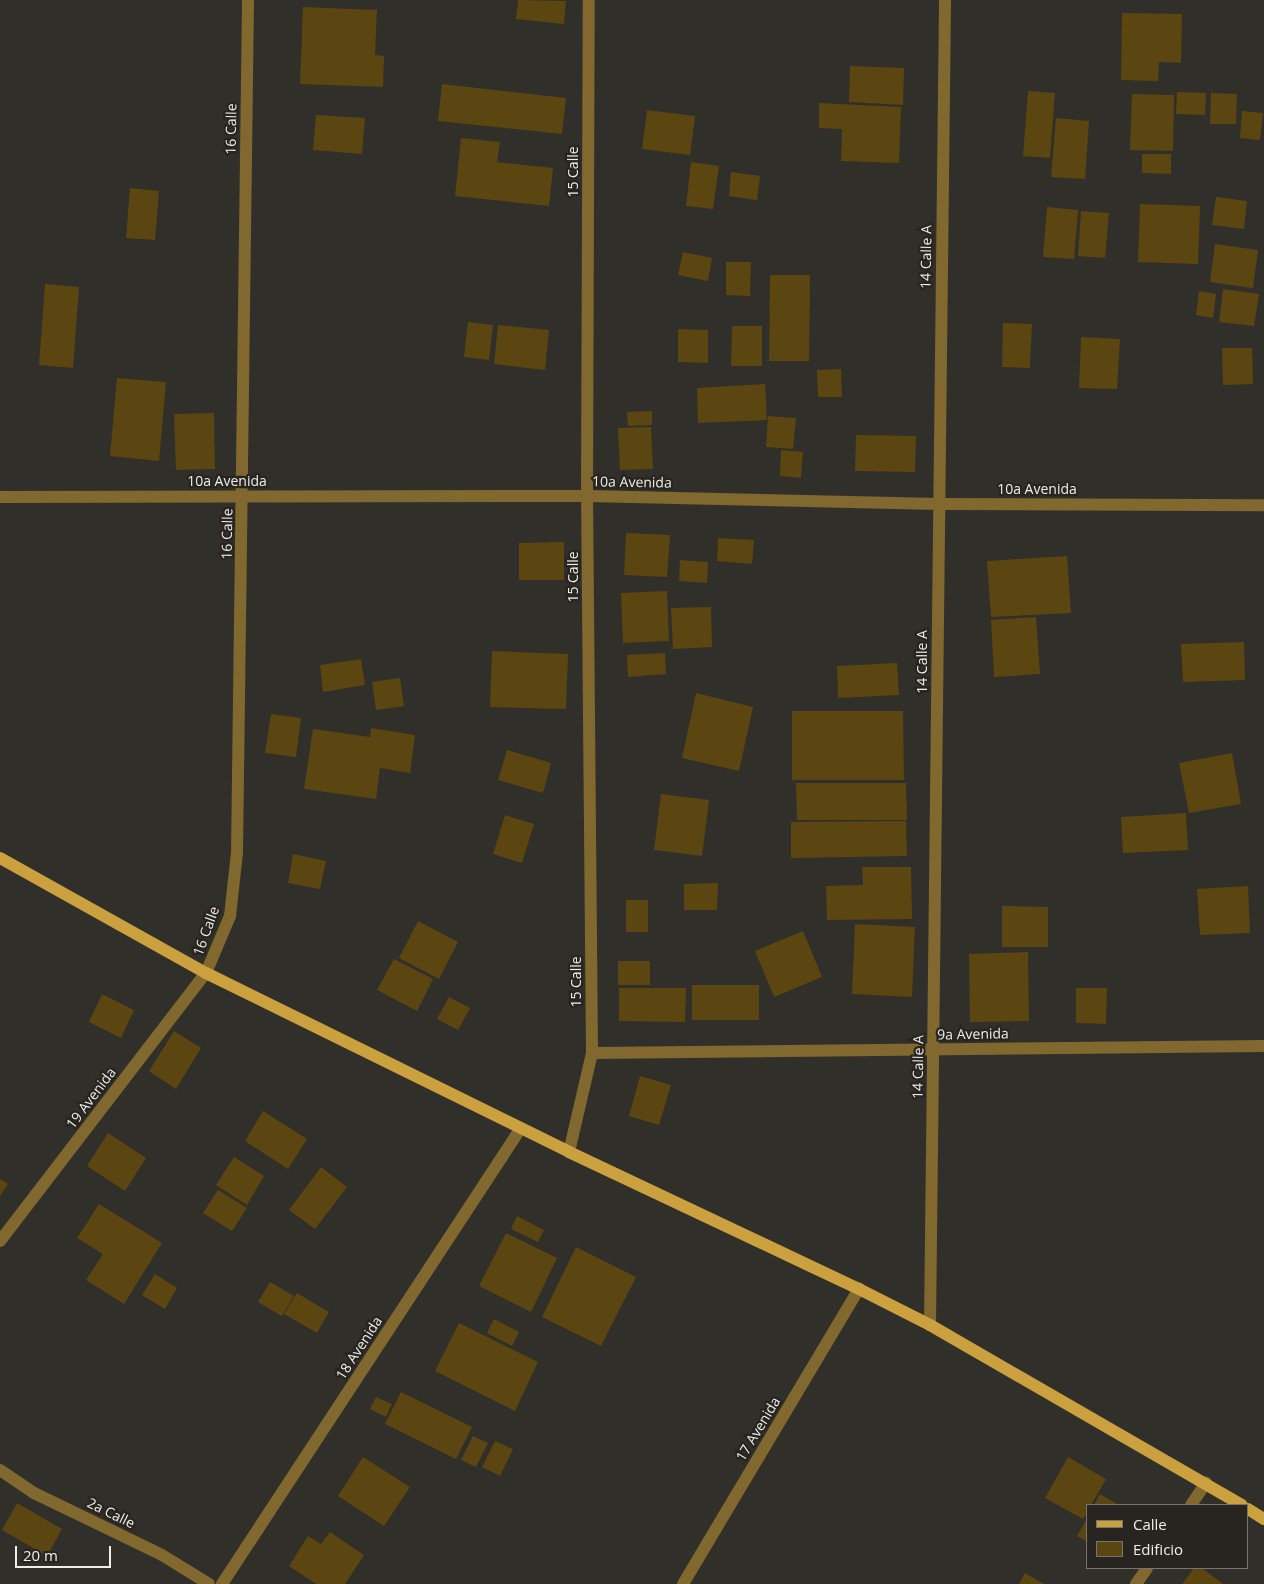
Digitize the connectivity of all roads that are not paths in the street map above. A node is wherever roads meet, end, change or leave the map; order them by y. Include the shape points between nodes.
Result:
1 (248, 0) edge
2 (589, 0) edge
3 (945, 0) edge
4 (243, 496) junction
5 (587, 496) junction
6 (0, 497) edge
7 (938, 504) junction
8 (1264, 505) edge
9 (0, 858) edge
10 (206, 973) junction
11 (1264, 1046) edge
12 (934, 1050) junction
13 (592, 1053) junction
14 (521, 1128) junction
15 (569, 1152) junction
16 (0, 1241) edge
17 (859, 1289) junction
18 (930, 1325) junction
19 (0, 1470) edge
20 (1206, 1483) junction
21 (1192, 1504) edge
22 (1240, 1504) edge
23 (1249, 1509) edge
24 (1264, 1518) edge
25 (1146, 1569) edge
26 (209, 1584) edge
27 (222, 1584) edge
28 (683, 1584) edge
29 (1136, 1584) edge

1 - 4 street, 16 Calle
2 - 5 street, 15 Calle
3 - 7 street, 14 Calle A
4 - 5 street, 10a Avenida
4 - 6 street, 10a Avenida
4 - 10 street, 16 Calle via 237,852 230,916
5 - 7 street, 10a Avenida
5 - 13 street, 15 Calle
7 - 8 street, 10a Avenida
7 - 12 street, 14 Calle A
9 - 10 main road
10 - 14 main road
10 - 16 street, 19 Avenida
11 - 12 street, 9a Avenida
12 - 13 street, 9a Avenida
12 - 18 street, 14 Calle A
13 - 15 street, 15 Calle
14 - 15 main road
14 - 27 street, 18 Avenida
15 - 17 main road
17 - 18 main road
17 - 28 street, 17 Avenida
18 - 20 main road
19 - 26 street, 2a Calle via 34,1493 162,1555
20 - 21 street
20 - 22 main road
23 - 24 main road
25 - 29 street

